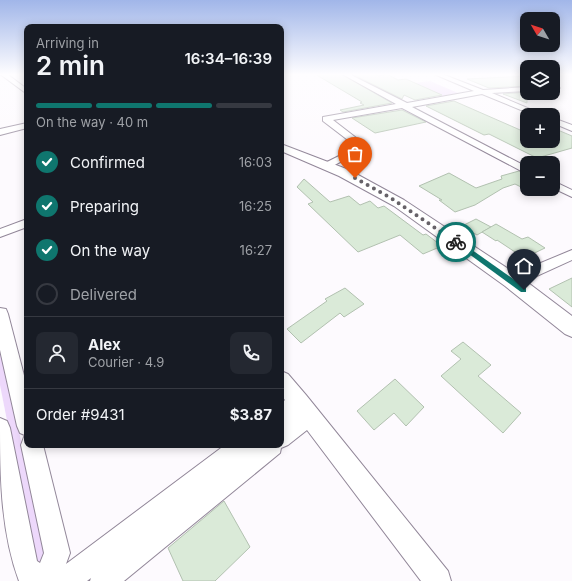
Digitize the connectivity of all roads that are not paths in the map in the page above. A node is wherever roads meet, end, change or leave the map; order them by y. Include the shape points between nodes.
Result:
1 (396, 101) edge
2 (432, 101) edge
3 (505, 101) edge
4 (405, 106) junction
5 (522, 108) edge
6 (560, 123) edge
7 (24, 127) edge
8 (572, 128) edge
9 (0, 132) edge
10 (284, 149) edge
11 (326, 166) junction
12 (520, 166) edge
13 (560, 188) edge
14 (572, 194) edge
15 (24, 224) edge
16 (0, 233) edge
17 (572, 254) edge
18 (512, 281) junction
19 (0, 314) edge
20 (572, 328) edge
21 (284, 384) edge
22 (304, 409) junction
23 (24, 414) edge
24 (284, 415) edge
25 (0, 428) edge
26 (284, 434) edge
27 (33, 448) edge
28 (239, 448) edge
29 (268, 448) edge
30 (53, 580) edge
31 (103, 581) edge
32 (438, 581) edge

1 - 4 street
2 - 4 street
3 - 5 street
4 - 11 street via 326,120 363,147
4 - 12 street
6 - 8 street
7 - 9 street
10 - 11 main road
11 - 18 main road via 388,196
13 - 14 street
15 - 16 street
17 - 18 street
18 - 20 main road
19 - 23 street
21 - 22 street
22 - 24 street
22 - 26 street
22 - 32 street
25 - 30 street via 24,562 29,574
27 - 30 street via 56,553
28 - 30 street
29 - 31 street

